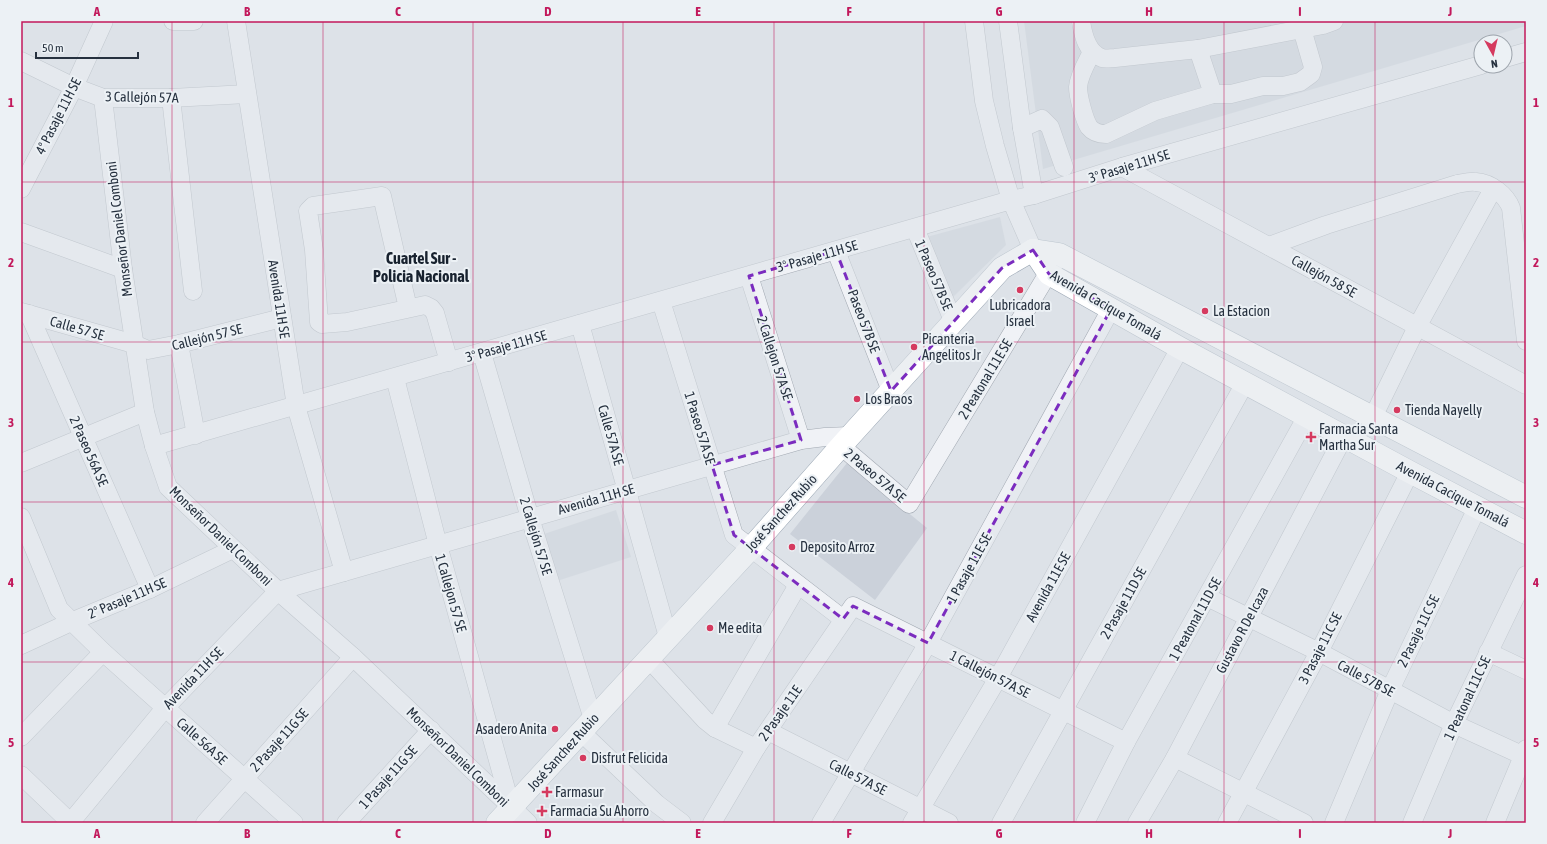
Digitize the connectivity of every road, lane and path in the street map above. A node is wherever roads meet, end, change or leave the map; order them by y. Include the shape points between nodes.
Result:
1 (104, 21) edge
2 (173, 21) edge
3 (194, 21) edge
4 (236, 21) edge
5 (974, 21) edge
6 (1008, 21) edge
7 (1081, 21) edge
8 (1334, 21) edge
9 (1302, 29) junction
10 (1198, 49) junction
11 (1092, 52) junction
12 (1526, 52) edge
13 (1513, 56) edge
14 (21, 61) edge
15 (1473, 66) edge
16 (74, 87) junction
17 (247, 94) junction
18 (1213, 94) junction
19 (103, 98) junction
20 (171, 98) junction
21 (1022, 128) junction
22 (1064, 167) dead end
23 (1122, 167) junction
24 (23, 180) edge
25 (1493, 189) junction
26 (1034, 195) junction
27 (1011, 200) junction
28 (915, 228) junction
29 (21, 232) edge
30 (1269, 246) junction
31 (1033, 250) junction
32 (836, 251) junction
33 (1059, 254) junction
34 (123, 269) junction
35 (1048, 274) junction
36 (749, 276) junction
37 (193, 291) dead end
38 (661, 301) junction
39 (408, 308) junction
40 (1111, 309) junction
41 (25, 313) edge
42 (282, 318) junction
43 (954, 323) junction
44 (580, 324) junction
45 (1418, 328) junction
46 (1526, 341) edge
47 (134, 344) junction
48 (179, 344) junction
49 (1180, 348) junction
50 (482, 352) junction
51 (449, 362) junction
52 (395, 378) junction
53 (1245, 383) junction
54 (1526, 385) edge
55 (891, 391) junction
56 (296, 406) junction
57 (145, 412) junction
58 (1307, 416) junction
59 (1373, 417) junction
60 (196, 435) junction
61 (1344, 436) junction
62 (83, 437) junction
63 (801, 440) junction
64 (845, 441) junction
65 (154, 446) junction
66 (21, 463) edge
67 (712, 465) junction
68 (1410, 472) junction
69 (626, 490) junction
70 (1526, 497) edge
71 (909, 504) joint
72 (1477, 508) junction
73 (21, 517) edge
74 (530, 518) junction
75 (1526, 532) edge
76 (438, 545) junction
77 (751, 548) junction
78 (233, 549) junction
79 (344, 572) junction
80 (1526, 575) edge
81 (798, 585) junction
82 (150, 589) junction
83 (278, 591) junction
84 (1207, 597) junction
85 (848, 613) junction
86 (1248, 618) junction
87 (72, 621) junction
88 (668, 637) junction
89 (928, 643) junction
90 (21, 645) edge
91 (103, 652) junction
92 (1319, 652) junction
93 (1488, 652) junction
94 (354, 657) junction
95 (648, 658) junction
96 (1526, 670) edge
97 (998, 678) junction
98 (1390, 690) junction
99 (165, 708) junction
100 (1063, 711) junction
101 (1454, 724) junction
102 (587, 725) junction
103 (715, 728) junction
104 (431, 730) junction
105 (768, 731) junction
106 (21, 737) edge
107 (1126, 742) junction
108 (756, 748) junction
109 (1525, 754) edge
110 (1175, 758) junction
111 (851, 773) junction
112 (21, 775) edge
113 (244, 779) junction
114 (1244, 793) junction
115 (504, 815) edge
116 (916, 816) edge
117 (70, 823) edge
118 (205, 823) edge
119 (294, 823) edge
120 (346, 823) edge
121 (528, 823) edge
122 (682, 823) edge
123 (712, 823) edge
124 (821, 823) edge
125 (949, 823) edge
126 (1001, 823) edge
127 (1086, 823) edge
128 (1137, 823) edge
129 (1227, 823) edge
130 (1304, 823) edge
131 (1334, 823) edge
132 (1412, 823) edge
133 (1495, 823) edge

1 - 16 street, 4° Pasaje 11H SE
2 - 3 street
4 - 17 street, Avenida 11H SE
5 - 27 street via 984,101
6 - 21 street
7 - 11 street
8 - 9 street
9 - 10 street
9 - 18 street via 1313,67 1311,74 1300,82 1283,86 1263,86 1231,94
10 - 11 street via 1115,58 1102,58
10 - 18 street
11 - 18 street via 1078,87 1082,110 1089,126 1099,134 1106,134 1155,111
12 - 13 street
14 - 16 street, 3 Callejón 57A
15 - 23 street, 3° Pasaje 11H SE
16 - 19 street, 3 Callejón 57A
16 - 24 street, 4° Pasaje 11H SE
17 - 20 street, 3 Callejón 57A
17 - 42 street, Avenida 11H SE
19 - 20 street, 3 Callejón 57A
19 - 34 street, Monseñor Daniel Comboni
20 - 37 street
21 - 22 street via 1042,119 1047,122
21 - 26 street
23 - 26 street, 3° Pasaje 11H SE
23 - 30 street, Callejón 58 SE
25 - 30 street via 1477,182 1457,184 1326,225
25 - 45 street
25 - 46 street via 1508,200 1511,208
26 - 27 street, 3° Pasaje 11H SE
27 - 28 street, 3° Pasaje 11H SE
27 - 31 street
28 - 32 street, 3° Pasaje 11H SE
28 - 43 street, 1 Paseo 57B SE
29 - 34 street
30 - 45 street, Callejón 58 SE
31 - 33 main road, Avenida Cacique Tomalá
31 - 35 main road, Avenida Cacique Tomalá
31 - 43 main road, José Sanchez Rubio via 1002,268
32 - 36 street, 3° Pasaje 11H SE
32 - 55 street, Paseo 57B SE
33 - 35 street, 2 Peatonal 11E SE
33 - 59 main road, Avenida Cacique Tomalá
34 - 47 street, Monseñor Daniel Comboni
35 - 40 main road, Avenida Cacique Tomalá
35 - 71 street, 2 Peatonal 11E SE
36 - 38 street, 3° Pasaje 11H SE
36 - 63 street, 2 Callejon 57A SE
38 - 44 street, 3° Pasaje 11H SE
38 - 67 street, 1 Paseo 57A SE
39 - 39 street via 347,322 319,322 314,250 308,211 312,206 382,196
39 - 51 street via 425,305 431,308 439,323
40 - 49 main road, Avenida Cacique Tomalá
40 - 89 street, 1 Pasaje 11E SE
41 - 47 street, Calle 57 SE
41 - 62 street, 2 Paseo 56A SE
42 - 48 street, Callejón 57 SE
42 - 56 street, Avenida 11H SE
43 - 55 main road, José Sanchez Rubio
44 - 50 street, 3° Pasaje 11H SE
44 - 69 street, Calle 57A SE
45 - 54 street, Callejón 58 SE
45 - 59 street
47 - 48 street, Callejón 57 SE via 148,350
47 - 57 street, Monseñor Daniel Comboni
48 - 60 street
49 - 53 main road, Avenida Cacique Tomalá
49 - 97 street, Avenida 11E SE
50 - 51 street, 3° Pasaje 11H SE
50 - 74 street, 2 Callejón 57 SE
51 - 52 street, 3° Pasaje 11H SE
52 - 56 street, 3° Pasaje 11H SE
52 - 76 street, 1 Callejon 57 SE
53 - 58 main road, Avenida Cacique Tomalá
53 - 100 street, 2 Pasaje 11D SE
55 - 64 main road, José Sanchez Rubio
56 - 60 street, 3° Pasaje 11H SE
56 - 79 street, Avenida 11H SE
57 - 62 street
57 - 65 street, Monseñor Daniel Comboni
58 - 61 main road, Avenida Cacique Tomalá
58 - 84 street, 1 Peatonal 11D SE
59 - 70 main road, Avenida Cacique Tomalá
60 - 65 street, 3° Pasaje 11H SE
61 - 68 main road, Avenida Cacique Tomalá
61 - 86 street, Gustavo R De Icaza
62 - 66 street
62 - 82 street, 2 Paseo 56A SE
63 - 64 street, Avenida 11H SE via 825,437
63 - 67 street, Avenida 11H SE
64 - 71 street, 2 Paseo 57A SE
64 - 77 main road, José Sanchez Rubio
65 - 78 street, Monseñor Daniel Comboni via 168,487
67 - 69 street, Avenida 11H SE
67 - 77 street, 1 Paseo 57A SE via 734,535
68 - 72 main road, Avenida Cacique Tomalá
68 - 92 street, 3 Pasaje 11C SE
69 - 74 street, Avenida 11H SE
69 - 88 street, Calle 57A SE
72 - 75 main road, Avenida Cacique Tomalá
72 - 98 street, 2 Pasaje 11C SE
73 - 87 street, Calle 56A SE via 59,609
74 - 76 street, Avenida 11H SE
74 - 102 street, 2 Callejón 57 SE
76 - 79 street, Avenida 11H SE
76 - 115 street, 1 Callejon 57 SE
77 - 81 street, 1 Callejón 57A SE
77 - 88 main road, José Sanchez Rubio
78 - 82 street, 2° Pasaje 11H SE
78 - 83 street, Monseñor Daniel Comboni
79 - 83 street, Avenida 11H SE
80 - 93 street, 1 Peatonal 11C SE
81 - 85 street, 1 Callejón 57A SE
81 - 103 street
82 - 87 street, 2° Pasaje 11H SE
83 - 94 street, Monseñor Daniel Comboni
83 - 99 street, Avenida 11H SE
84 - 86 street, Calle 57B SE
84 - 107 street, 1 Peatonal 11D SE
85 - 89 street, 1 Callejón 57A SE
85 - 105 street, 2 Pasaje 11E
86 - 92 street, Calle 57B SE
86 - 110 street, Gustavo R De Icaza
87 - 90 street, 2° Pasaje 11H SE
87 - 91 street, Calle 56A SE
88 - 95 main road, José Sanchez Rubio
89 - 97 street, 1 Callejón 57A SE
89 - 111 street, 1 Pasaje 11E SE
91 - 99 street, Calle 56A SE
91 - 106 street
92 - 98 street, Calle 57B SE
92 - 114 street, 3 Pasaje 11C SE
93 - 96 street
93 - 101 street, 1 Peatonal 11C SE
94 - 104 street, Monseñor Daniel Comboni
94 - 113 street, 2 Pasaje 11G SE
95 - 102 main road, José Sanchez Rubio
95 - 103 street
97 - 100 street, 1 Callejón 57A SE
97 - 116 street, Avenida 11E SE
98 - 101 street, Calle 57B SE
98 - 131 street, 2 Pasaje 11C SE
99 - 113 street, Calle 56A SE
99 - 117 street, Avenida 11H SE
100 - 107 street, 1 Callejón 57A SE
100 - 126 street, 2 Pasaje 11D SE
101 - 109 street, Calle 57B SE
101 - 132 street, 1 Peatonal 11C SE
102 - 115 main road, José Sanchez Rubio
102 - 122 street, 2 Callejón 57 SE via 657,804
103 - 108 street
104 - 115 street, Monseñor Daniel Comboni
104 - 120 street, 1 Pasaje 11G SE
105 - 108 street, 2 Pasaje 11E
105 - 111 street, Calle 57A SE
107 - 127 street, 1 Peatonal 11D SE
108 - 123 street, 2 Pasaje 11E
109 - 133 street
110 - 114 street
110 - 128 street, Gustavo R De Icaza
111 - 116 street, Calle 57A SE
111 - 124 street, 1 Pasaje 11E SE
112 - 117 street
113 - 118 street, 2 Pasaje 11G SE
113 - 119 street, Calle 56A SE
114 - 129 street, 3 Pasaje 11C SE
114 - 130 street
115 - 121 street, Monseñor Daniel Comboni
116 - 125 street, Calle 57A SE

